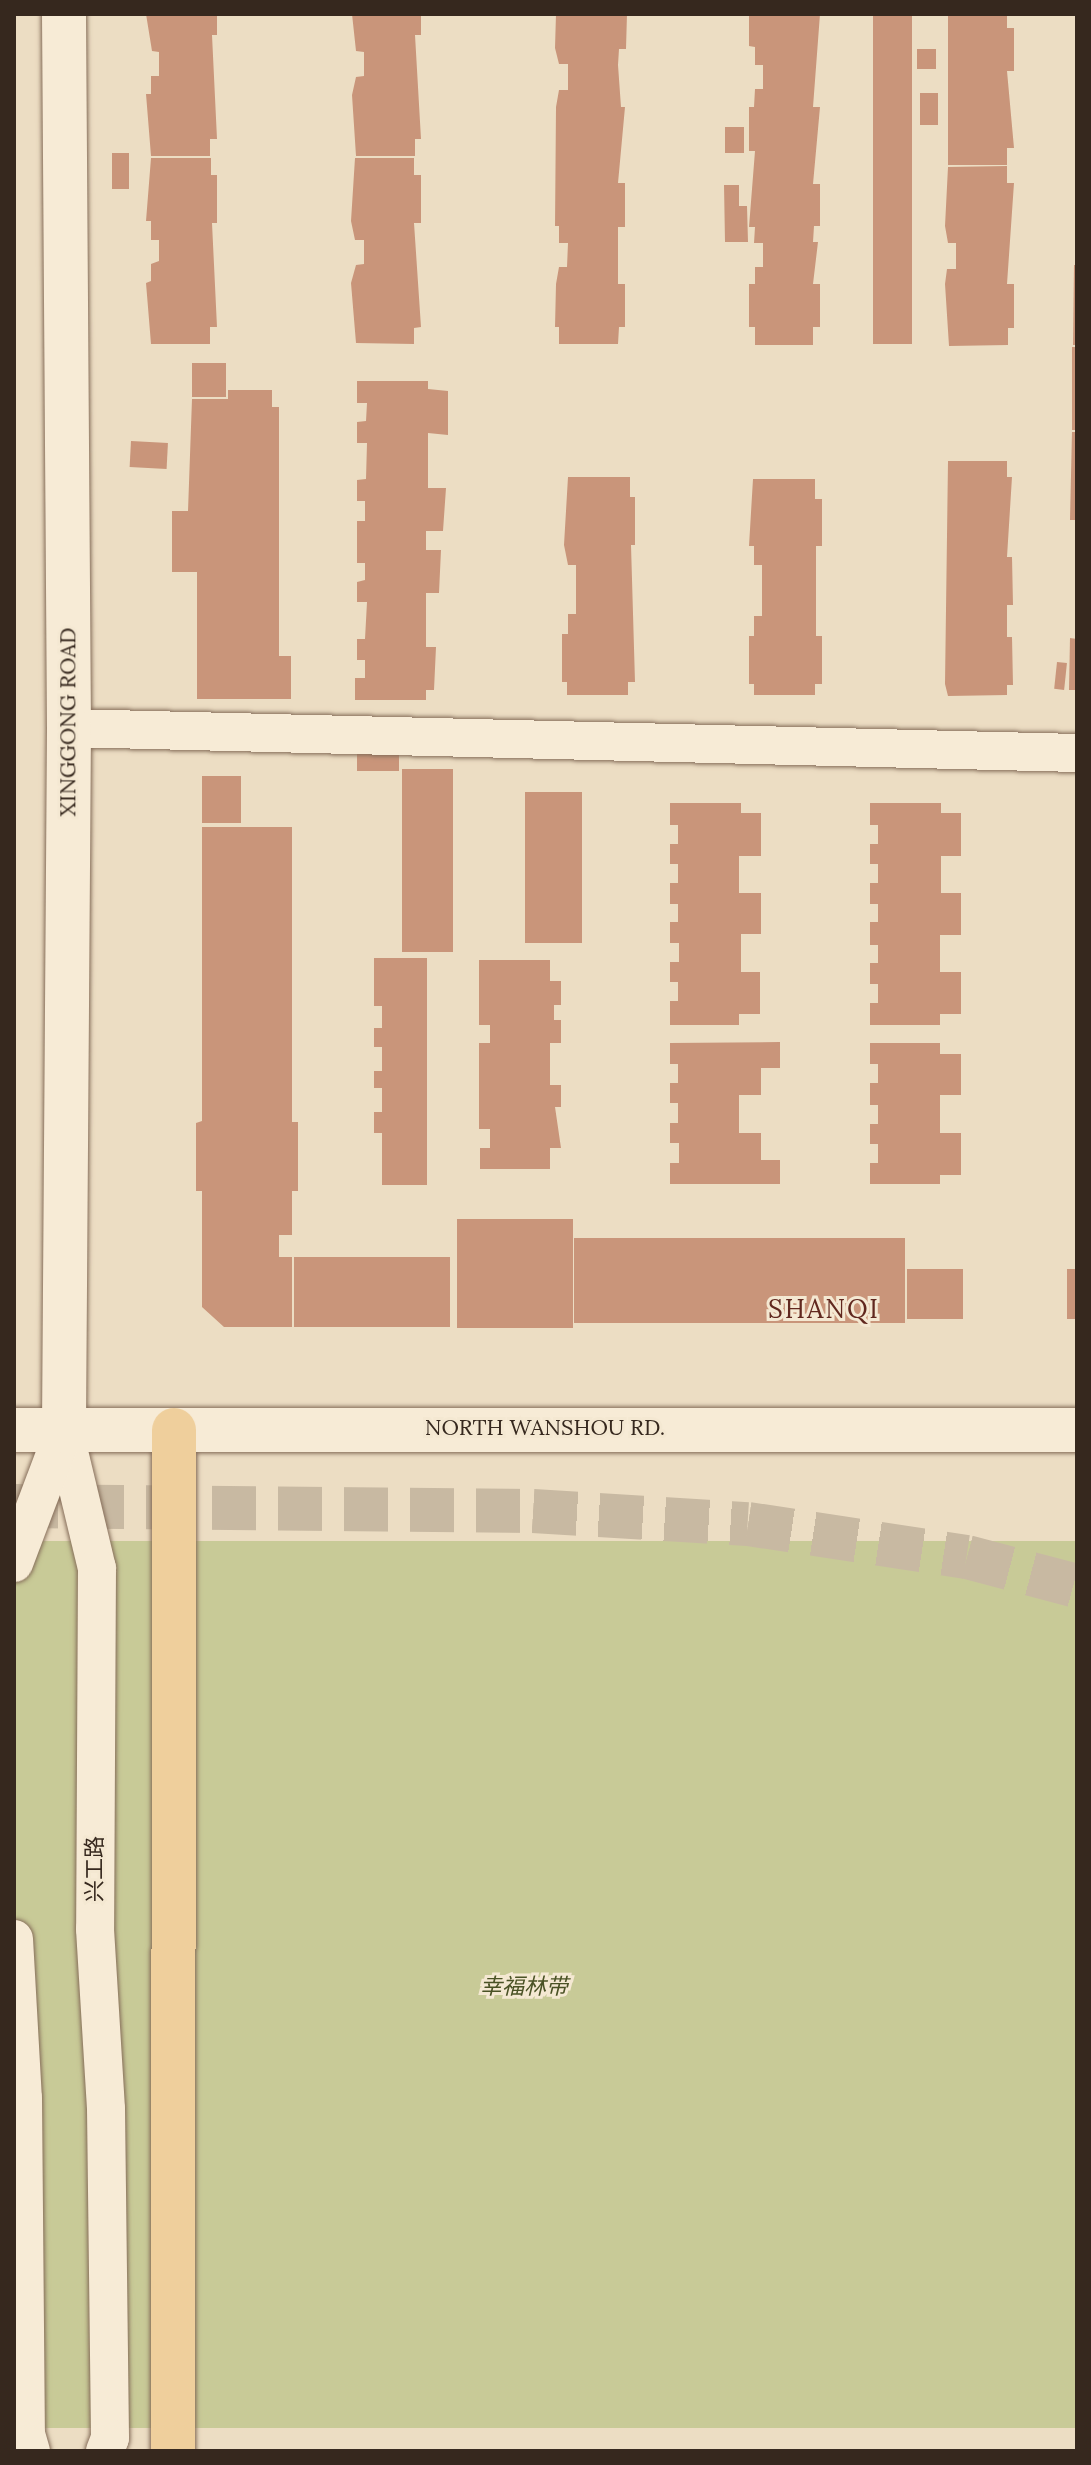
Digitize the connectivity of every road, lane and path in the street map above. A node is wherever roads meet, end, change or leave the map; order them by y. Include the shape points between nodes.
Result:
1 (64, 14) edge
2 (69, 728) junction
3 (1077, 753) edge
4 (14, 1430) edge
5 (174, 1430) junction
6 (1077, 1430) edge
7 (64, 1431) junction
8 (14, 1563) edge
9 (14, 1939) edge
10 (31, 2451) edge
11 (105, 2451) edge
12 (173, 2451) edge

1 - 2 street, XINGGONG ROAD
2 - 3 street
2 - 7 street, XINGGONG ROAD
4 - 7 street, NORTH WANSHOU RD.
5 - 6 street, NORTH WANSHOU RD.
5 - 7 street, NORTH WANSHOU RD.
5 - 12 main road
7 - 8 street
7 - 11 street, 兴工路 via 97,1568 95,1929 106,2109 110,2438
9 - 10 street via 23,2098 26,2434

